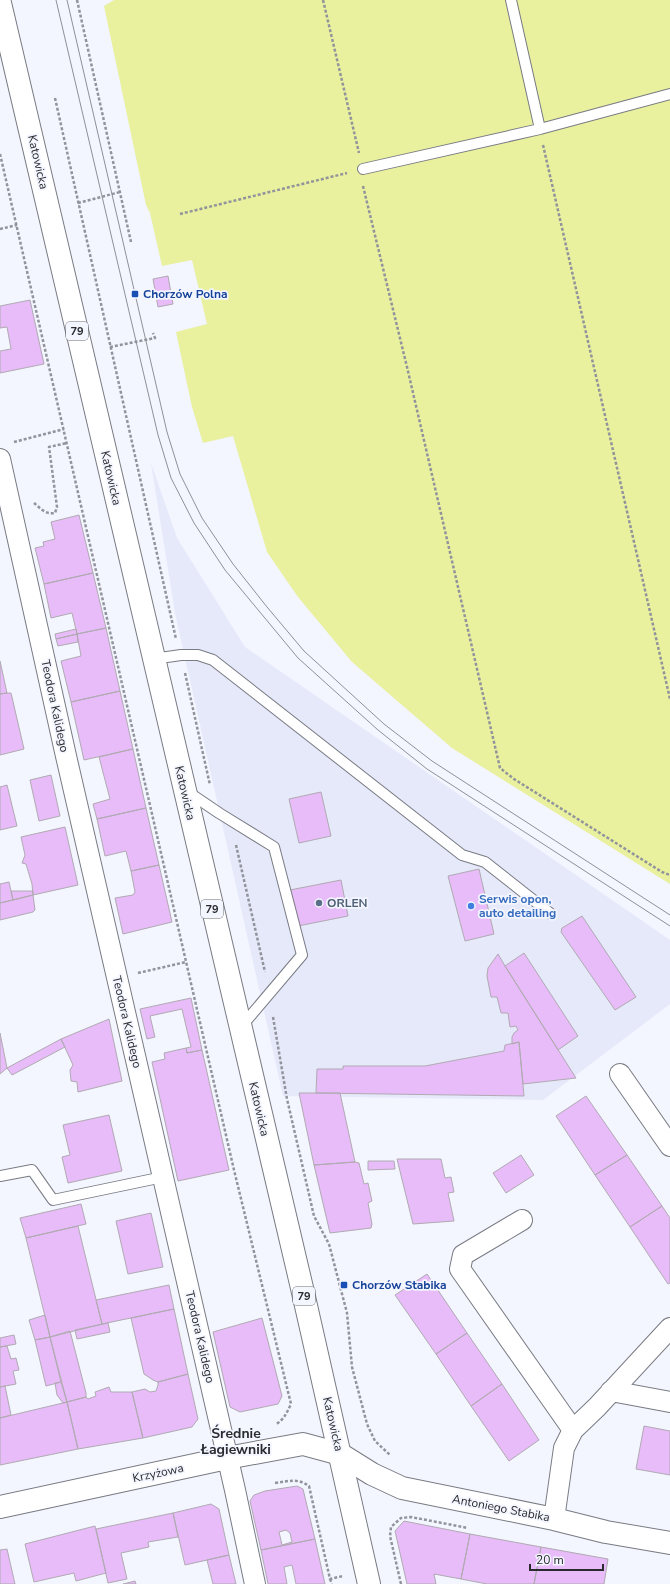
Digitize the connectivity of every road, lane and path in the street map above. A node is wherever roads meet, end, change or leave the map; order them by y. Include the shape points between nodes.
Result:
1 (77, 0) edge
2 (323, 0) edge
3 (511, 0) edge
4 (0, 3) edge
5 (670, 94) edge
6 (55, 98) dead end
7 (540, 129) junction
8 (0, 154) edge
9 (363, 169) junction
10 (120, 192) junction
11 (78, 203) junction
12 (180, 214) dead end
13 (17, 225) junction
14 (0, 229) edge
15 (131, 242) dead end
16 (153, 334) dead end
17 (110, 347) junction
18 (64, 428) junction
19 (32, 437) dead end
20 (67, 443) junction
21 (0, 460) edge
22 (9, 497) junction
23 (181, 655) junction
24 (153, 659) junction
25 (670, 698) edge
26 (184, 790) junction
27 (212, 790) dead end
28 (230, 820) junction
29 (670, 875) edge
30 (551, 914) dead end
31 (186, 962) junction
32 (131, 975) dead end
33 (269, 994) junction
34 (240, 1028) junction
35 (620, 1074) dead end
36 (670, 1146) edge
37 (0, 1176) edge
38 (163, 1176) junction
39 (522, 1220) dead end
40 (670, 1328) edge
41 (611, 1391) junction
42 (670, 1402) edge
43 (274, 1424) dead end
44 (573, 1430) junction
45 (340, 1454) junction
46 (227, 1458) junction
47 (394, 1458) dead end
48 (275, 1483) dead end
49 (431, 1495) junction
50 (0, 1507) edge
51 (554, 1519) junction
52 (426, 1520) junction
53 (472, 1528) dead end
54 (670, 1543) edge
55 (368, 1577) edge
56 (330, 1579) junction
57 (255, 1584) edge
58 (332, 1584) edge
59 (401, 1584) edge

1 - 10 path
2 - 9 path
3 - 7 lane
4 - 24 main road, Katowicka / 79
5 - 7 lane
6 - 11 path
7 - 9 lane
7 - 25 path
8 - 13 path
9 - 12 path
9 - 29 path via 363,185 500,768
10 - 11 path
10 - 15 path
11 - 17 path
13 - 14 path
13 - 18 path
16 - 17 path via 155,338
17 - 23 path
18 - 19 path
18 - 20 path
20 - 22 path via 49,447 57,507 55,513 46,513 25,496
20 - 31 path
21 - 22 street, Teodora Kalidego
22 - 38 street, Teodora Kalidego
23 - 24 lane
23 - 27 path
23 - 30 lane via 198,655 213,660 462,855 485,862
24 - 26 main road, Katowicka / 79
26 - 28 lane
26 - 34 main road, Katowicka / 79
28 - 33 path
28 - 33 lane via 274,847 302,955
31 - 32 path
31 - 43 path via 290,1404 286,1414
33 - 34 lane
33 - 47 path via 287,1099 314,1216 329,1244 347,1313 352,1368 367,1424 375,1441
34 - 45 main road, Katowicka / 79
35 - 36 street
37 - 38 lane via 32,1170 53,1200
38 - 46 street, Teodora Kalidego
39 - 44 street via 462,1255 460,1269
40 - 41 street
41 - 42 street
41 - 44 street
44 - 51 street via 564,1448
45 - 46 main road, Krzyżowa via 302,1444
45 - 49 main road, Antoniego Stabika via 372,1474 402,1488
45 - 55 main road, Katowicka / 79
46 - 50 main road, Krzyżowa
46 - 57 street, Teodora Kalidego
48 - 56 path via 295,1480 309,1486
49 - 51 main road, Antoniego Stabika
49 - 52 path
51 - 54 main road, Antoniego Stabika via 606,1532
52 - 53 path
52 - 59 path via 401,1518 391,1527 390,1536
55 - 56 path
56 - 58 path

